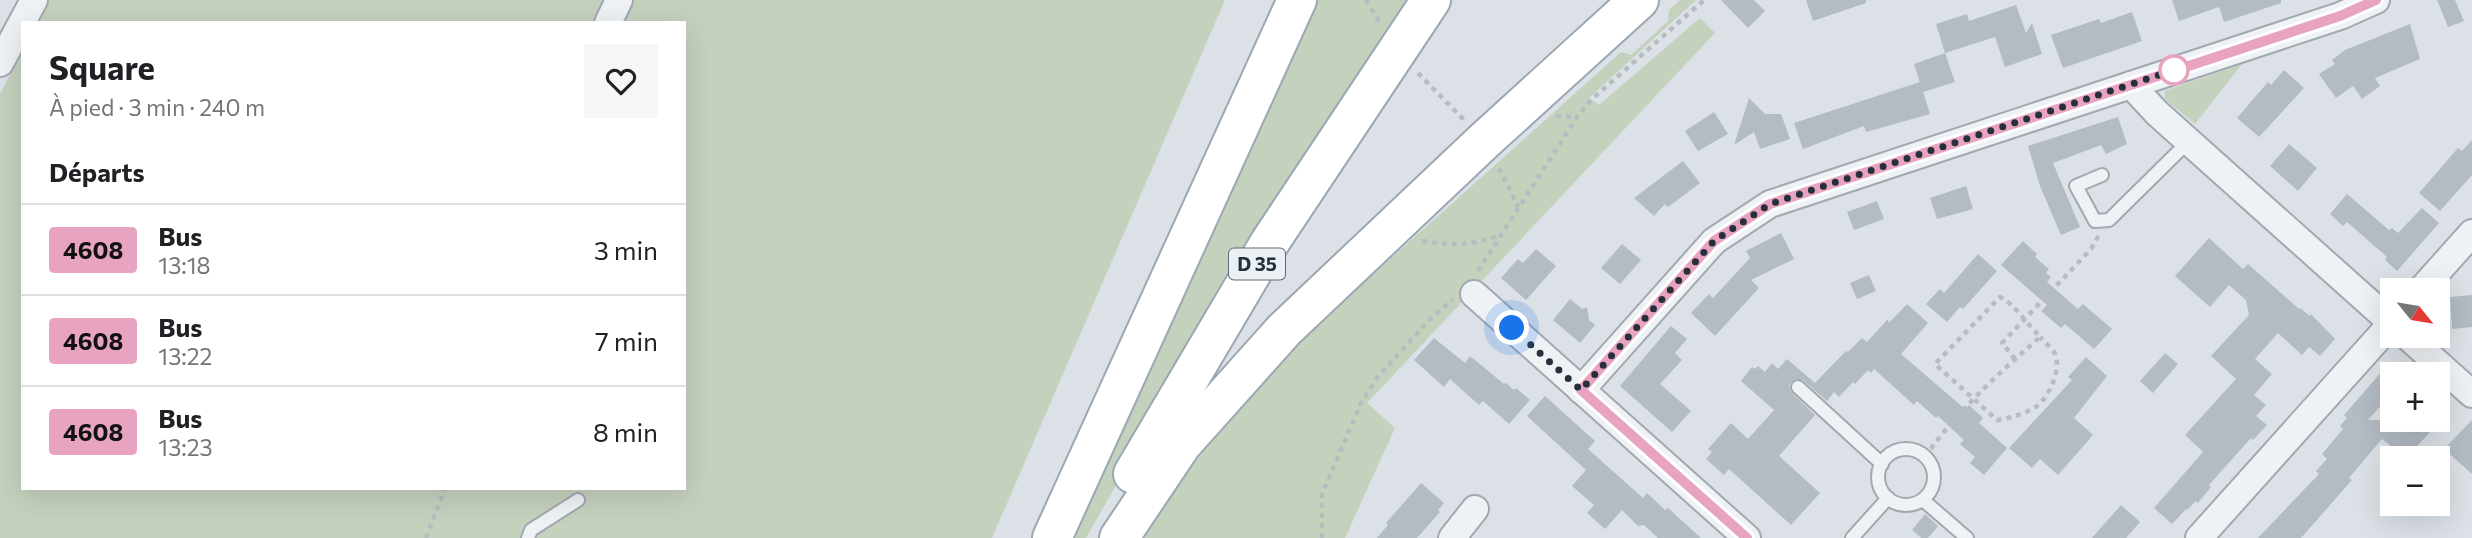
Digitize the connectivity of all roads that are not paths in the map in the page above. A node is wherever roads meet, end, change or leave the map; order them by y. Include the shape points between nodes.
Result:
1 (34, 0) edge
2 (620, 0) edge
3 (1297, 0) edge
4 (1431, 0) edge
5 (1639, 0) edge
6 (2376, 0) edge
7 (23, 21) edge
8 (609, 21) edge
9 (21, 24) edge
10 (0, 63) edge
11 (2131, 85) junction
12 (2189, 141) junction
13 (2102, 175) dead end
14 (2472, 233) edge
15 (2432, 278) edge
16 (1472, 289) road end
17 (2380, 312) edge
18 (2380, 336) edge
19 (2420, 348) edge
20 (1798, 387) dead end
21 (1581, 390) junction
22 (2472, 394) edge
23 (1882, 464) junction
24 (1888, 498) junction
25 (578, 500) dead end
26 (1923, 500) junction
27 (1475, 509) dead end
28 (528, 538) edge
29 (1052, 538) edge
30 (1100, 538) edge
31 (1119, 538) edge
32 (1452, 538) edge
33 (1747, 538) edge
34 (1852, 538) edge
35 (1967, 538) edge
36 (2199, 538) edge

1 - 7 street
2 - 8 street
3 - 29 main road
4 - 30 main road, D 35 via 1270,242
5 - 31 main road via 1284,330 1182,444
6 - 11 street
9 - 10 street
11 - 12 street
11 - 21 street via 1770,204 1714,241
12 - 13 lane via 2109,220 2095,221 2076,186
12 - 17 street
14 - 15 street
16 - 21 street
18 - 36 street
19 - 22 street
20 - 23 lane
21 - 33 street
23 - 24 lane via 1879,482
23 - 26 lane via 1904,449 1925,457 1934,476
24 - 26 lane via 1905,505
24 - 34 lane
25 - 28 lane via 531,530
26 - 35 lane
27 - 32 street

